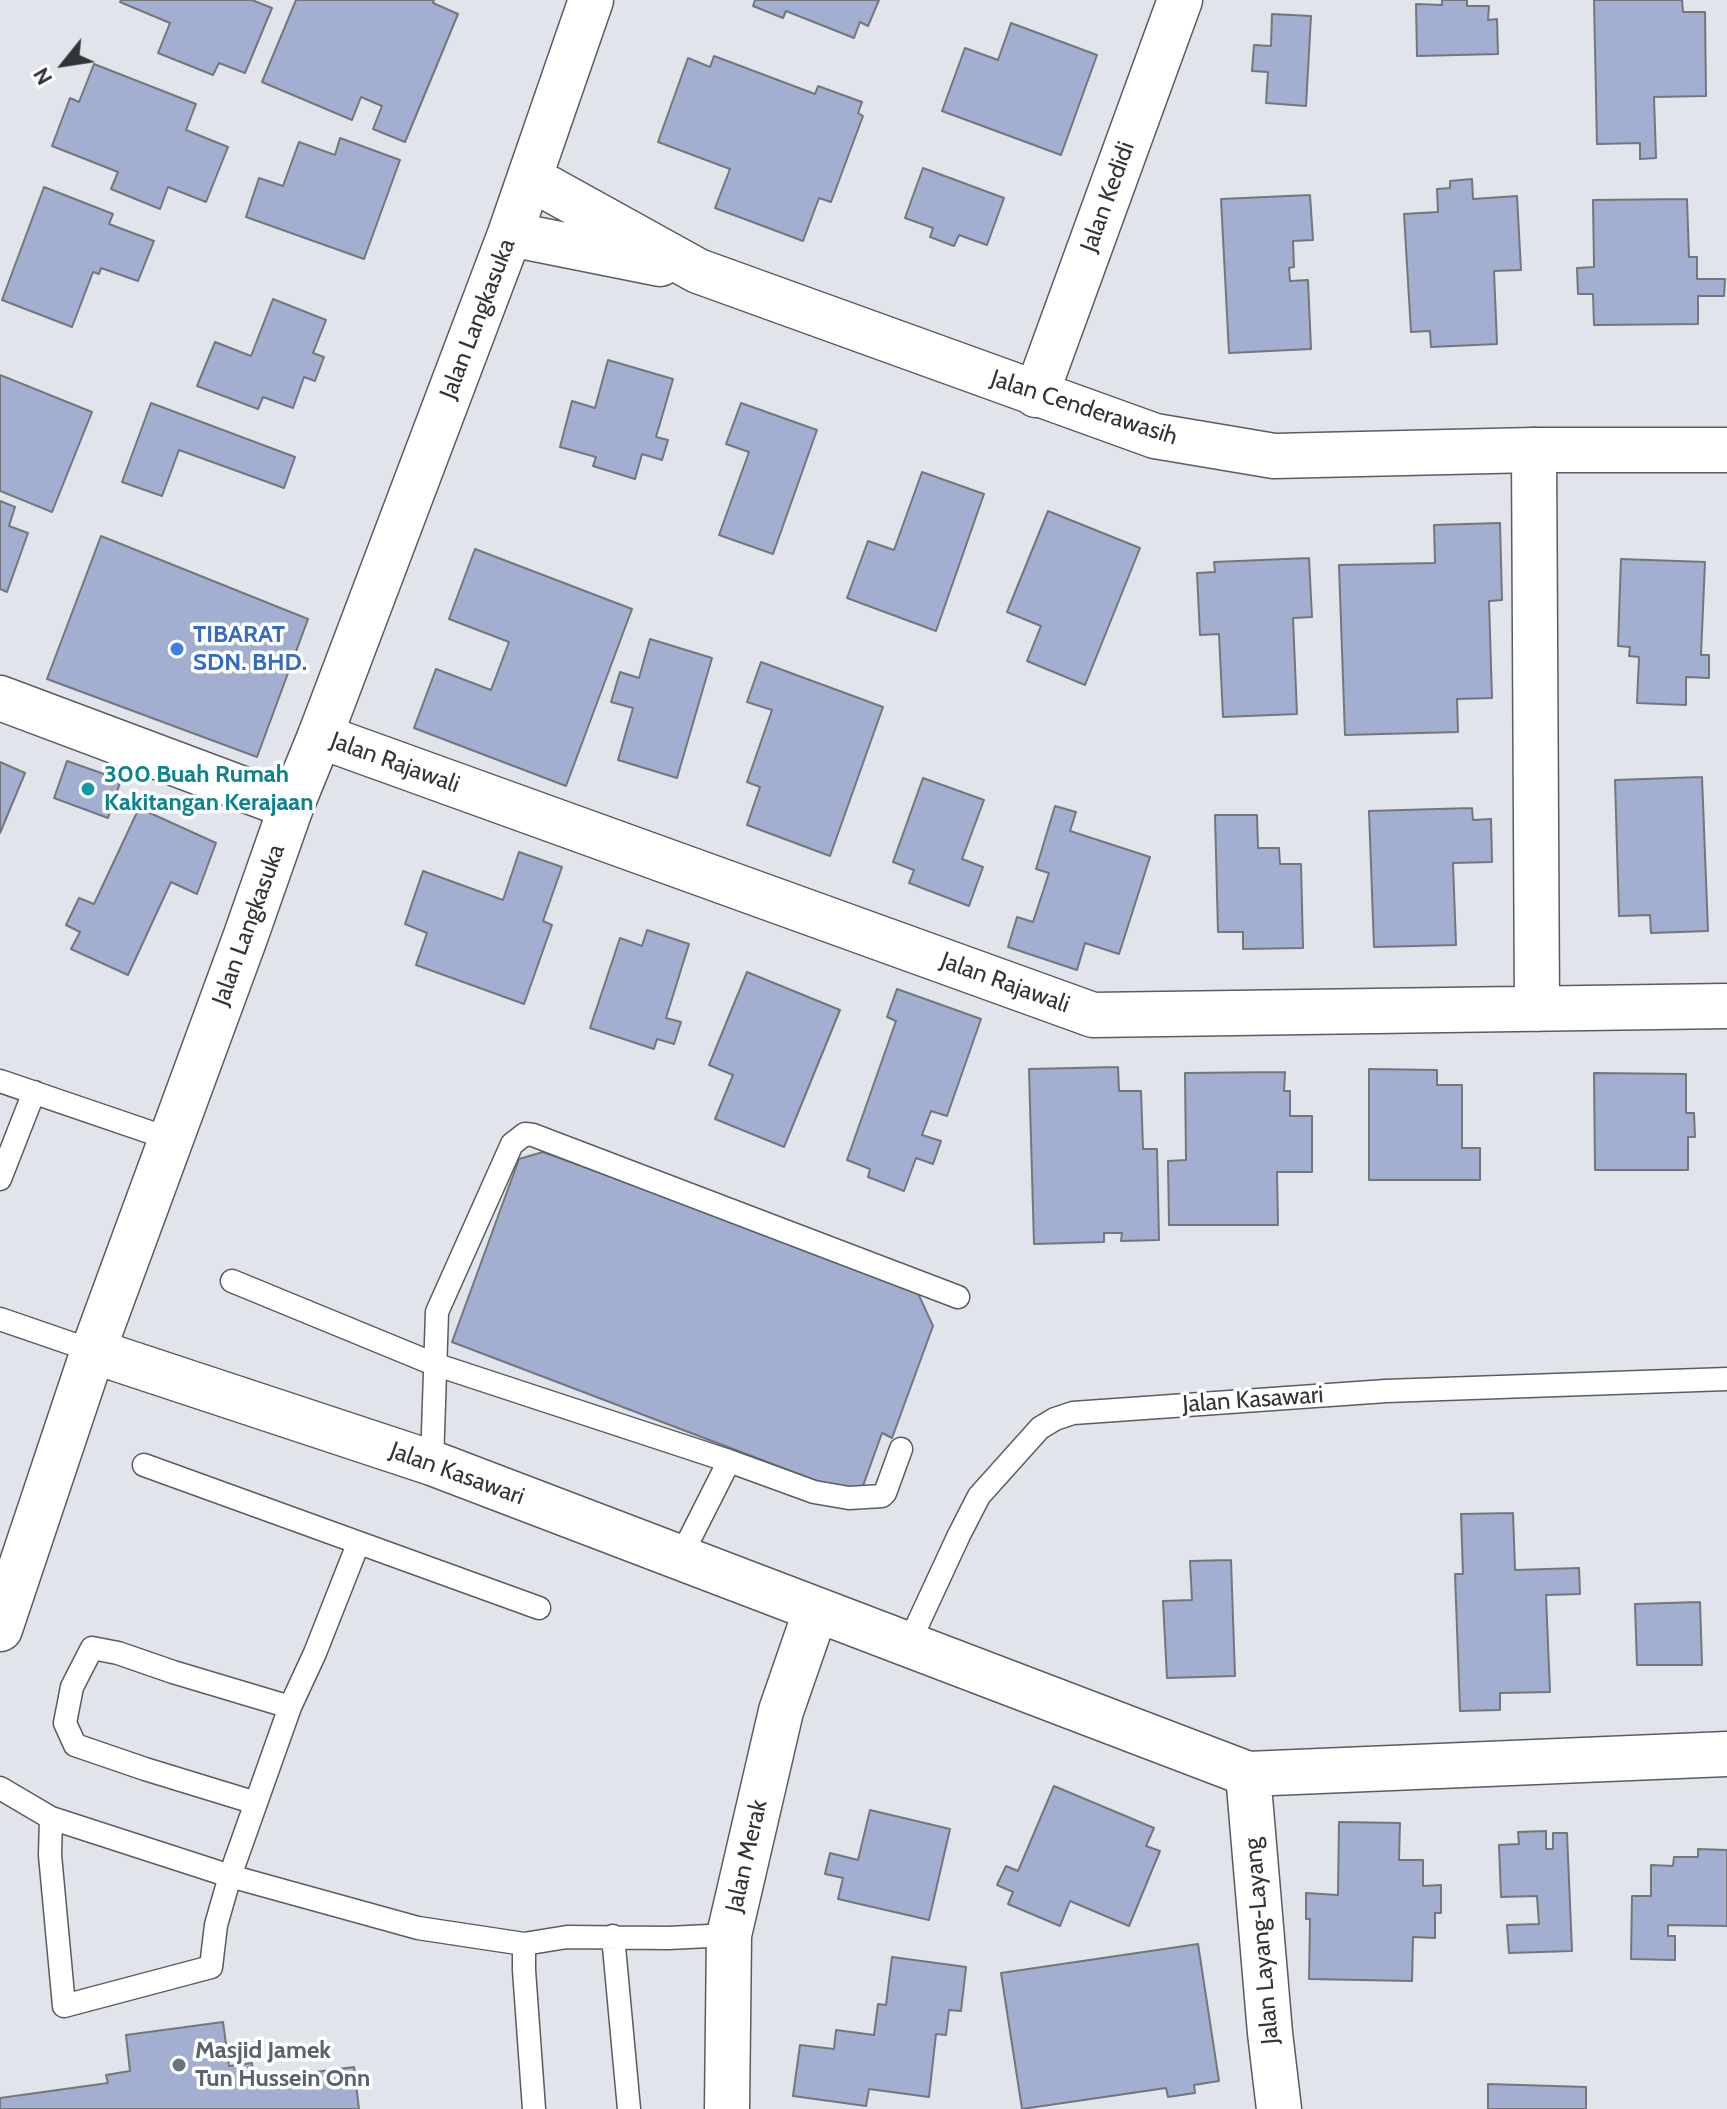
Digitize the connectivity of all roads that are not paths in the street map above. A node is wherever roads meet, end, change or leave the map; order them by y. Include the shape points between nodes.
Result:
1 (591, 0) edge
2 (1180, 0) edge
3 (530, 178) junction
4 (510, 234) junction
5 (698, 271) junction
6 (1036, 395) junction
7 (1534, 450) junction
8 (1727, 450) edge
9 (0, 698) edge
10 (320, 736) junction
11 (291, 807) junction
12 (1727, 1006) edge
13 (1537, 1009) junction
14 (0, 1081) edge
15 (34, 1092) junction
16 (170, 1139) junction
17 (0, 1179) edge
18 (232, 1281) dead end
19 (958, 1297) dead end
20 (0, 1319) edge
21 (93, 1351) junction
22 (434, 1364) junction
23 (1727, 1379) edge
24 (901, 1449) dead end
25 (729, 1461) junction
26 (432, 1463) junction
27 (144, 1465) dead end
28 (358, 1544) junction
29 (680, 1558) junction
30 (539, 1608) dead end
31 (816, 1610) junction
32 (0, 1629) edge
33 (908, 1645) junction
34 (290, 1707) junction
35 (1727, 1754) edge
36 (1248, 1774) junction
37 (0, 1788) edge
38 (256, 1803) junction
39 (51, 1818) junction
40 (230, 1876) junction
41 (729, 1935) junction
42 (613, 1936) junction
43 (524, 1944) junction
44 (534, 2109) edge
45 (629, 2109) edge
46 (727, 2109) edge
47 (1279, 2109) edge

1 - 3 street, Jalan Langkasuka
2 - 6 street, Jalan Kedidi
3 - 4 street, Jalan Langkasuka
3 - 5 street, Jalan Cenderawasih
4 - 5 street, Jalan Cenderawasih
4 - 10 street, Jalan Langkasuka
5 - 6 street, Jalan Cenderawasih
6 - 7 street, Jalan Cenderawasih via 1155,436 1274,456
7 - 8 street, Jalan Cenderawasih
7 - 13 street
9 - 11 street
10 - 11 street, Jalan Langkasuka
10 - 13 street, Jalan Rajawali via 1093,1015
11 - 16 street, Jalan Langkasuka
12 - 13 street, Jalan Rajawali
14 - 15 lane
15 - 16 lane
15 - 17 lane
16 - 21 street, Jalan Langkasuka
18 - 22 lane
19 - 22 lane via 525,1134 512,1144 437,1312
20 - 21 lane, Jalan Kasawari
21 - 26 street, Jalan Kasawari
21 - 32 street, Jalan Langkasuka
22 - 25 lane
22 - 26 lane
23 - 33 lane, Jalan Kasawari via 1386,1391 1073,1413 1040,1428 979,1496
24 - 25 lane via 885,1493 868,1498 814,1492
25 - 29 lane
26 - 29 street, Jalan Kasawari
27 - 28 lane
28 - 30 lane
28 - 34 lane
29 - 31 street, Jalan Kasawari
31 - 33 street, Jalan Kasawari
31 - 41 street, Jalan Merak via 781,1711
33 - 36 street, Jalan Kasawari
34 - 38 lane
34 - 38 lane via 92,1648 72,1687 65,1723 75,1745
35 - 36 street, Jalan Kasawari
36 - 47 street, Jalan Layang-Layang
37 - 39 lane
38 - 40 lane
39 - 40 lane
39 - 40 lane via 64,2006 211,1967
40 - 43 lane via 418,1928
41 - 42 lane
41 - 46 street, Jalan Merak
42 - 43 lane
42 - 45 lane
43 - 44 lane

